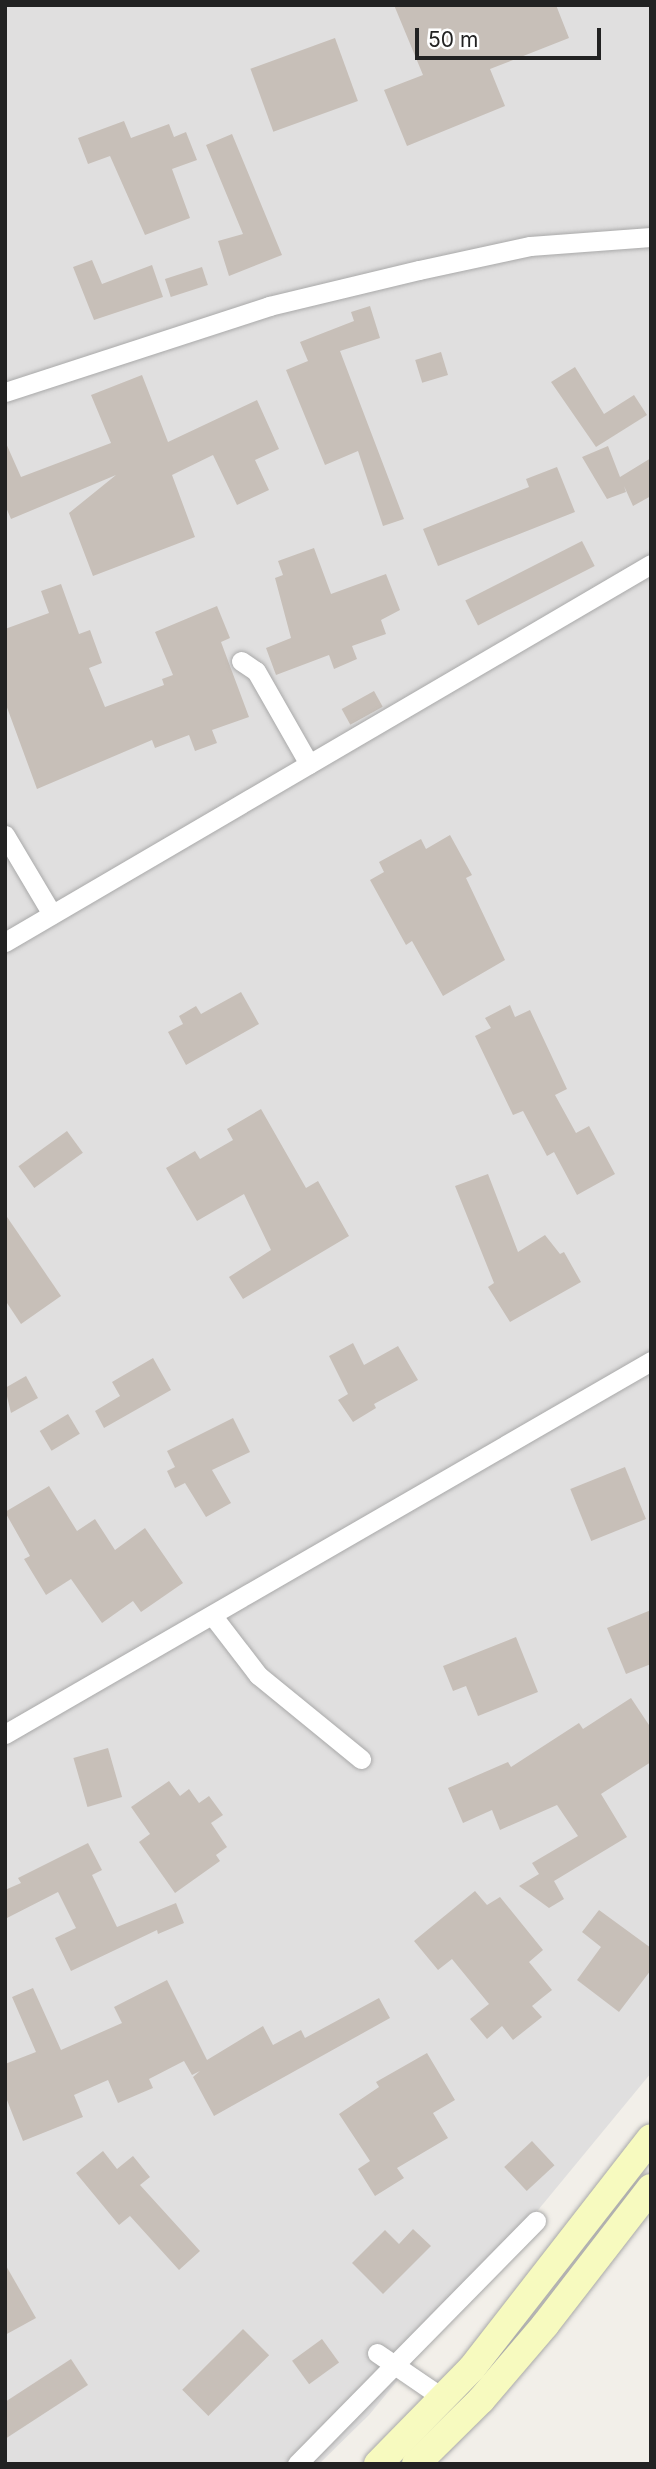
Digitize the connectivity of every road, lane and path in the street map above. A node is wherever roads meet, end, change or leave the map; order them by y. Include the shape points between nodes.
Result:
1 (651, 237) edge
2 (5, 393) edge
3 (651, 565) edge
4 (241, 661) dead end
5 (309, 764) junction
6 (5, 835) edge
7 (52, 914) junction
8 (5, 942) edge
9 (651, 1361) edge
10 (212, 1615) junction
11 (5, 1734) edge
12 (362, 1759) dead end
13 (651, 2138) edge
14 (651, 2188) edge
15 (536, 2221) dead end
16 (377, 2353) dead end
17 (393, 2366) junction
18 (443, 2398) junction
19 (297, 2464) edge
20 (378, 2464) edge
21 (416, 2464) edge

1 - 2 street via 530,246 337,289 152,341
3 - 5 street
4 - 5 street via 256,671
5 - 7 street
6 - 7 street
7 - 8 street
9 - 10 street
10 - 11 street
10 - 12 street via 258,1675
13 - 18 main road
14 - 21 main road via 545,2325 481,2400
15 - 17 street
16 - 17 street
17 - 18 street
17 - 19 street
18 - 20 main road

